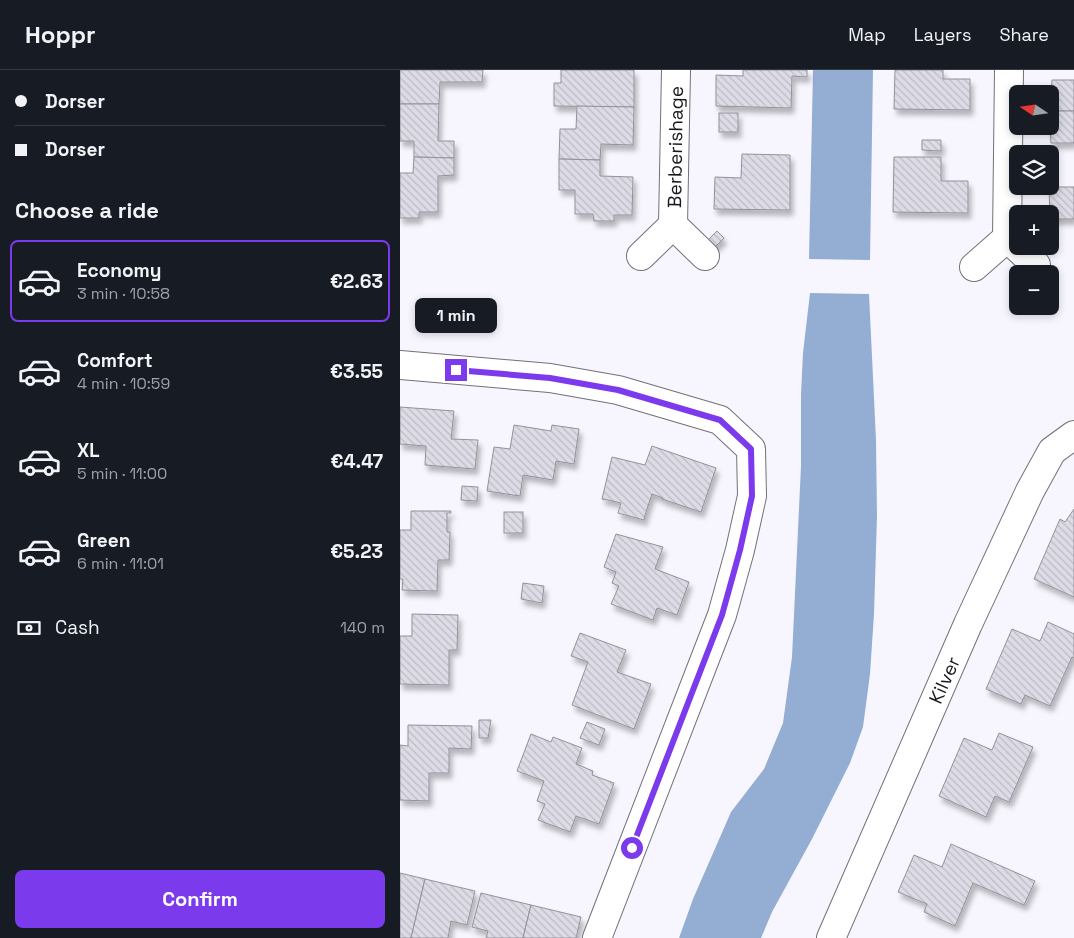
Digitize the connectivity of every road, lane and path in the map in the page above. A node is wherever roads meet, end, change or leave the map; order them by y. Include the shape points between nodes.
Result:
1 (676, 70) edge
2 (1009, 70) edge
3 (673, 225) junction
4 (1007, 238) junction
5 (641, 256) dead end
6 (705, 256) dead end
7 (1036, 265) dead end
8 (974, 267) dead end
9 (400, 365) edge
10 (1074, 435) edge
11 (597, 938) edge
12 (831, 938) edge

1 - 3 street, Berberishage
2 - 4 street
3 - 5 street, Berberishage
3 - 6 street, Berberishage
4 - 7 street
4 - 8 street
9 - 11 street via 550,378 618,390 720,420 751,449 752,496 722,615
10 - 12 street, Kilver via 1052,451 1030,491 968,624

